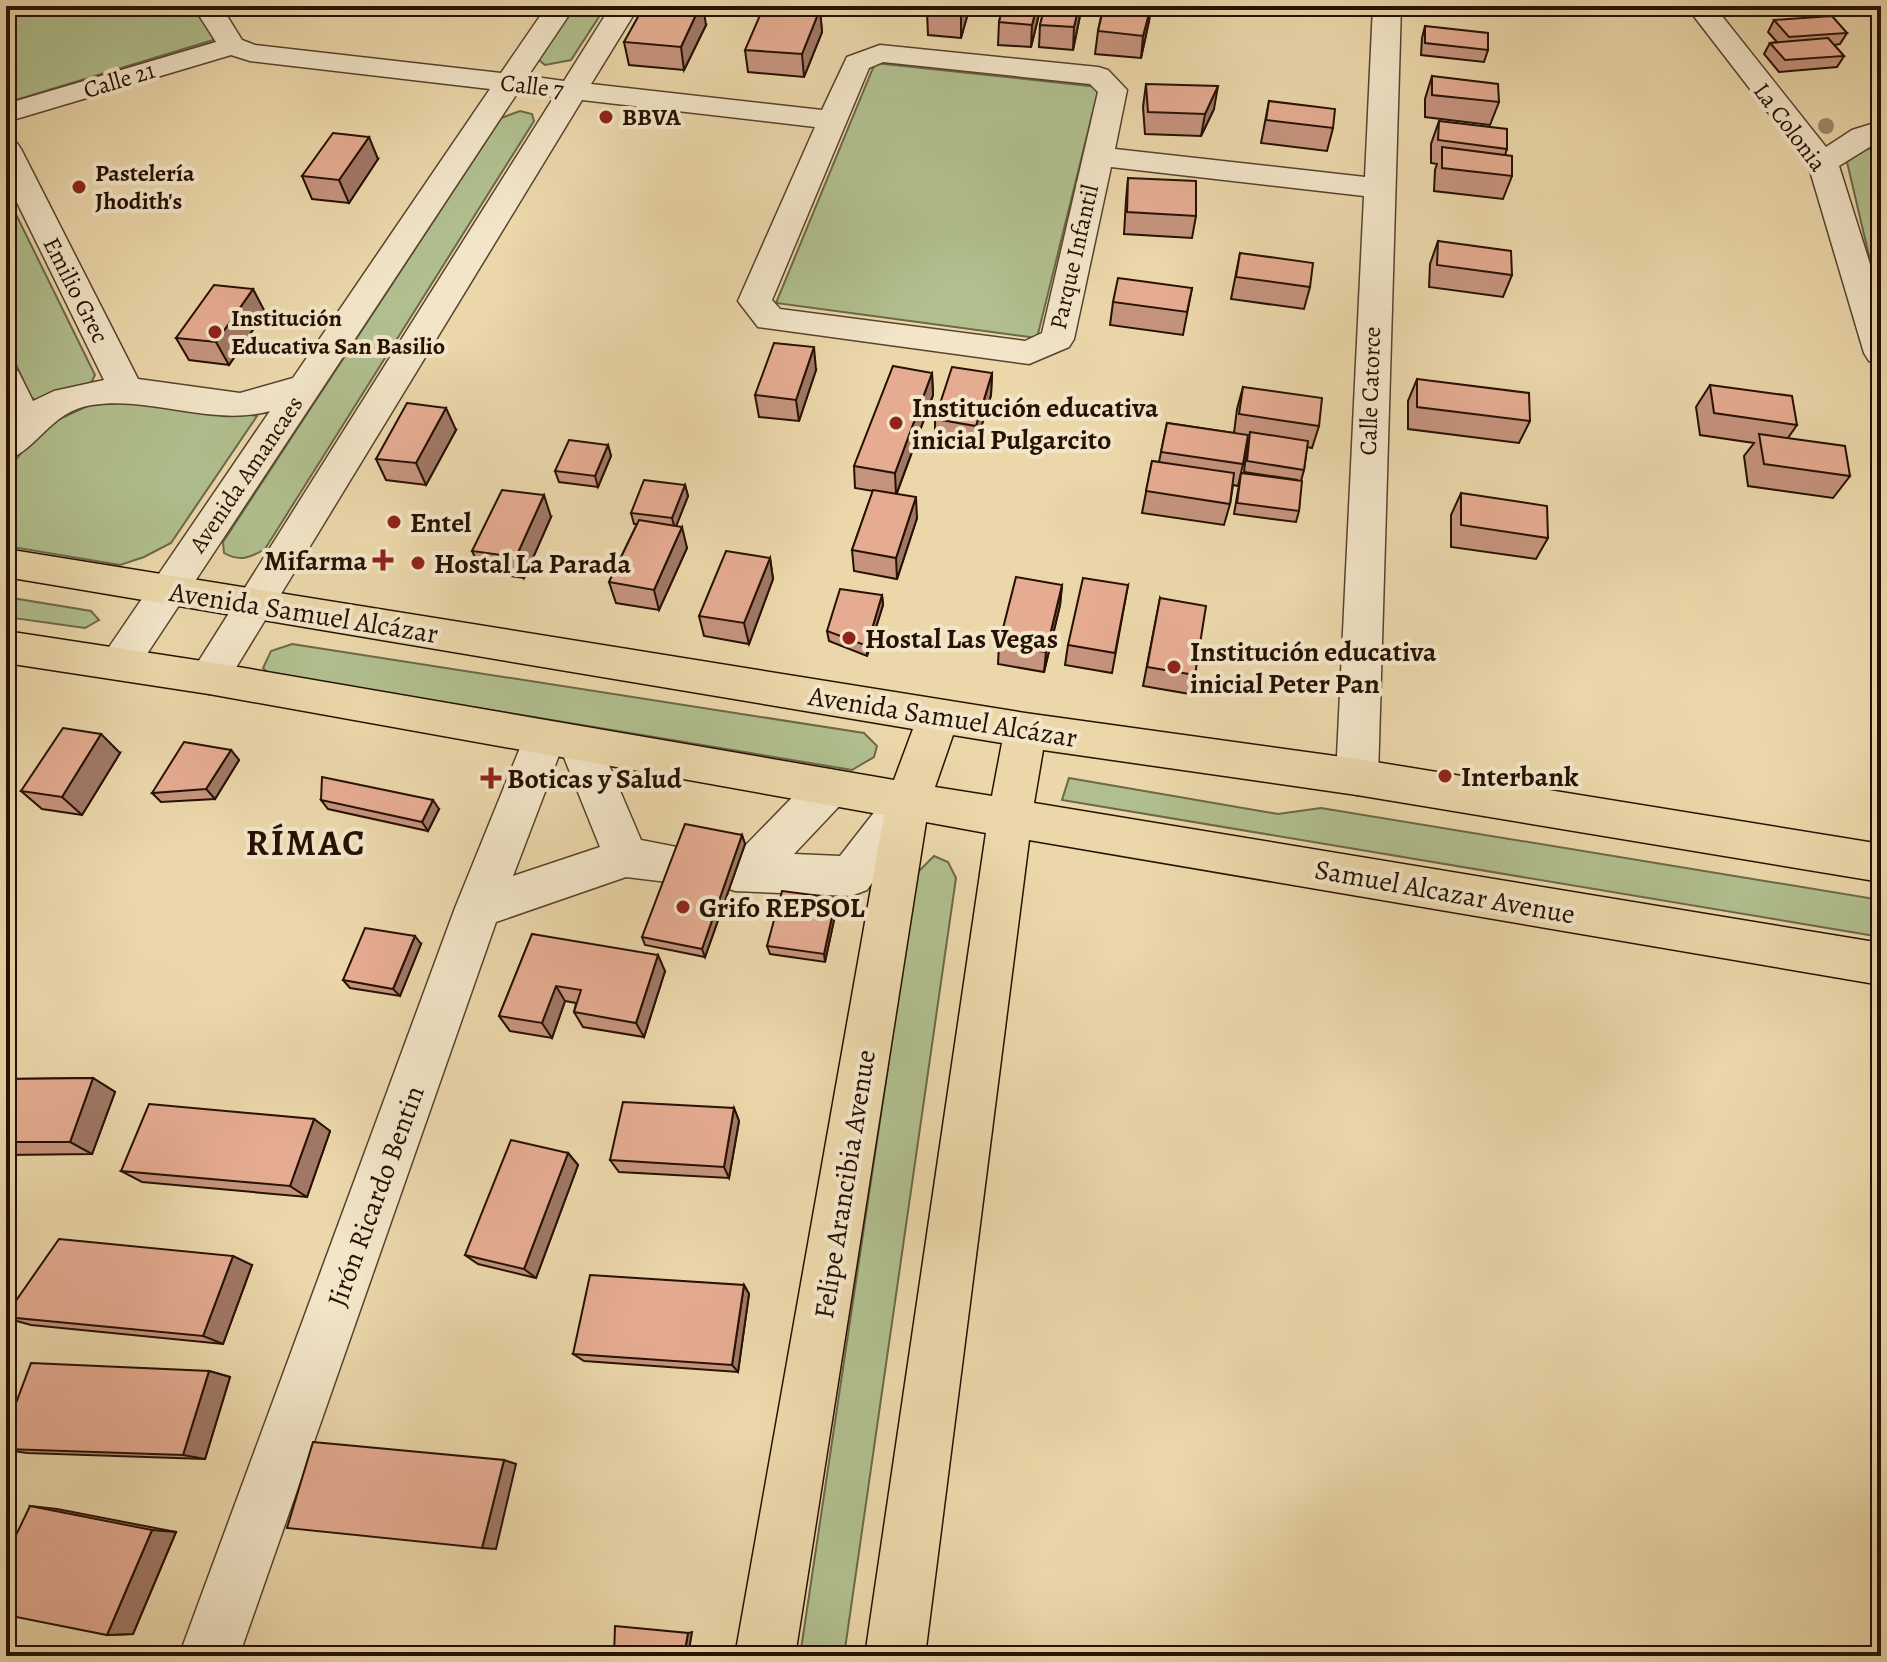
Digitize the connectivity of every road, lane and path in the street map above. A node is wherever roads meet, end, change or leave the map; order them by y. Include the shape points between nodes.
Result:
1 (207, 6) edge
2 (561, 6) edge
3 (625, 6) edge
4 (1387, 6) edge
5 (1700, 6) edge
6 (232, 46) junction
7 (509, 83) junction
8 (573, 91) junction
9 (6, 113) edge
10 (833, 120) junction
11 (1881, 130) edge
12 (6, 149) edge
13 (1098, 156) junction
14 (1823, 163) junction
15 (1378, 188) junction
16 (1876, 318) edge
17 (1881, 353) edge
18 (6, 379) edge
19 (305, 386) junction
20 (125, 388) junction
21 (16, 434) edge
22 (6, 563) edge
23 (168, 590) junction
24 (255, 602) junction
25 (6, 647) edge
26 (119, 664) junction
27 (209, 678) junction
28 (939, 716) junction
29 (1025, 730) junction
30 (562, 741) junction
31 (1357, 777) junction
32 (830, 787) junction
33 (908, 801) junction
34 (1010, 816) junction
35 (626, 858) junction
36 (1881, 863) edge
37 (676, 864) edge
38 (478, 908) junction
39 (1881, 964) edge
40 (209, 1656) edge
41 (765, 1656) edge
42 (895, 1656) edge

1 - 6 street
2 - 7 street, Avenida Amancaes
3 - 8 street
4 - 15 street, Calle Catorce
5 - 14 street, La Colonia
6 - 7 street, Calle 7 via 250,53
6 - 9 street, Calle 21
7 - 8 street, Calle 7
7 - 19 street, Avenida Amancaes
8 - 10 street, Calle 7
8 - 24 street
10 - 13 street, Parque Infantil via 857,63 880,53 1098,76 1113,90
10 - 13 street, Parque Infantil via 755,301 770,319 1029,353 1057,339
11 - 14 street
12 - 20 street, Emilio Grec
13 - 15 street
14 - 16 street, La Colonia
15 - 31 street, Calle Catorce
16 - 17 street, La Colonia
18 - 21 street
19 - 20 street via 238,405
19 - 23 street, Avenida Amancaes
20 - 21 street via 93,390 55,404
22 - 23 main road, Avenida Samuel Alcázar
23 - 24 main road, Avenida Samuel Alcázar
23 - 26 street, Avenida Amancaes
24 - 27 street
24 - 28 main road, Avenida Samuel Alcázar
25 - 26 main road
26 - 27 main road
27 - 30 main road
28 - 29 main road, Avenida Samuel Alcázar
28 - 33 main road, Felipe Arancibia Avenue
29 - 31 main road, Avenida Samuel Alcázar
29 - 34 main road
30 - 32 main road
30 - 35 street
30 - 38 street, Jirón Ricardo Bentin
31 - 36 main road, Avenida Samuel Alcázar
32 - 33 main road
32 - 33 street via 742,872 851,876
33 - 34 main road
33 - 41 main road, Felipe Arancibia Avenue
34 - 39 main road, Samuel Alcazar Avenue
34 - 42 main road
35 - 37 street
35 - 38 street
38 - 40 street, Jirón Ricardo Bentin

